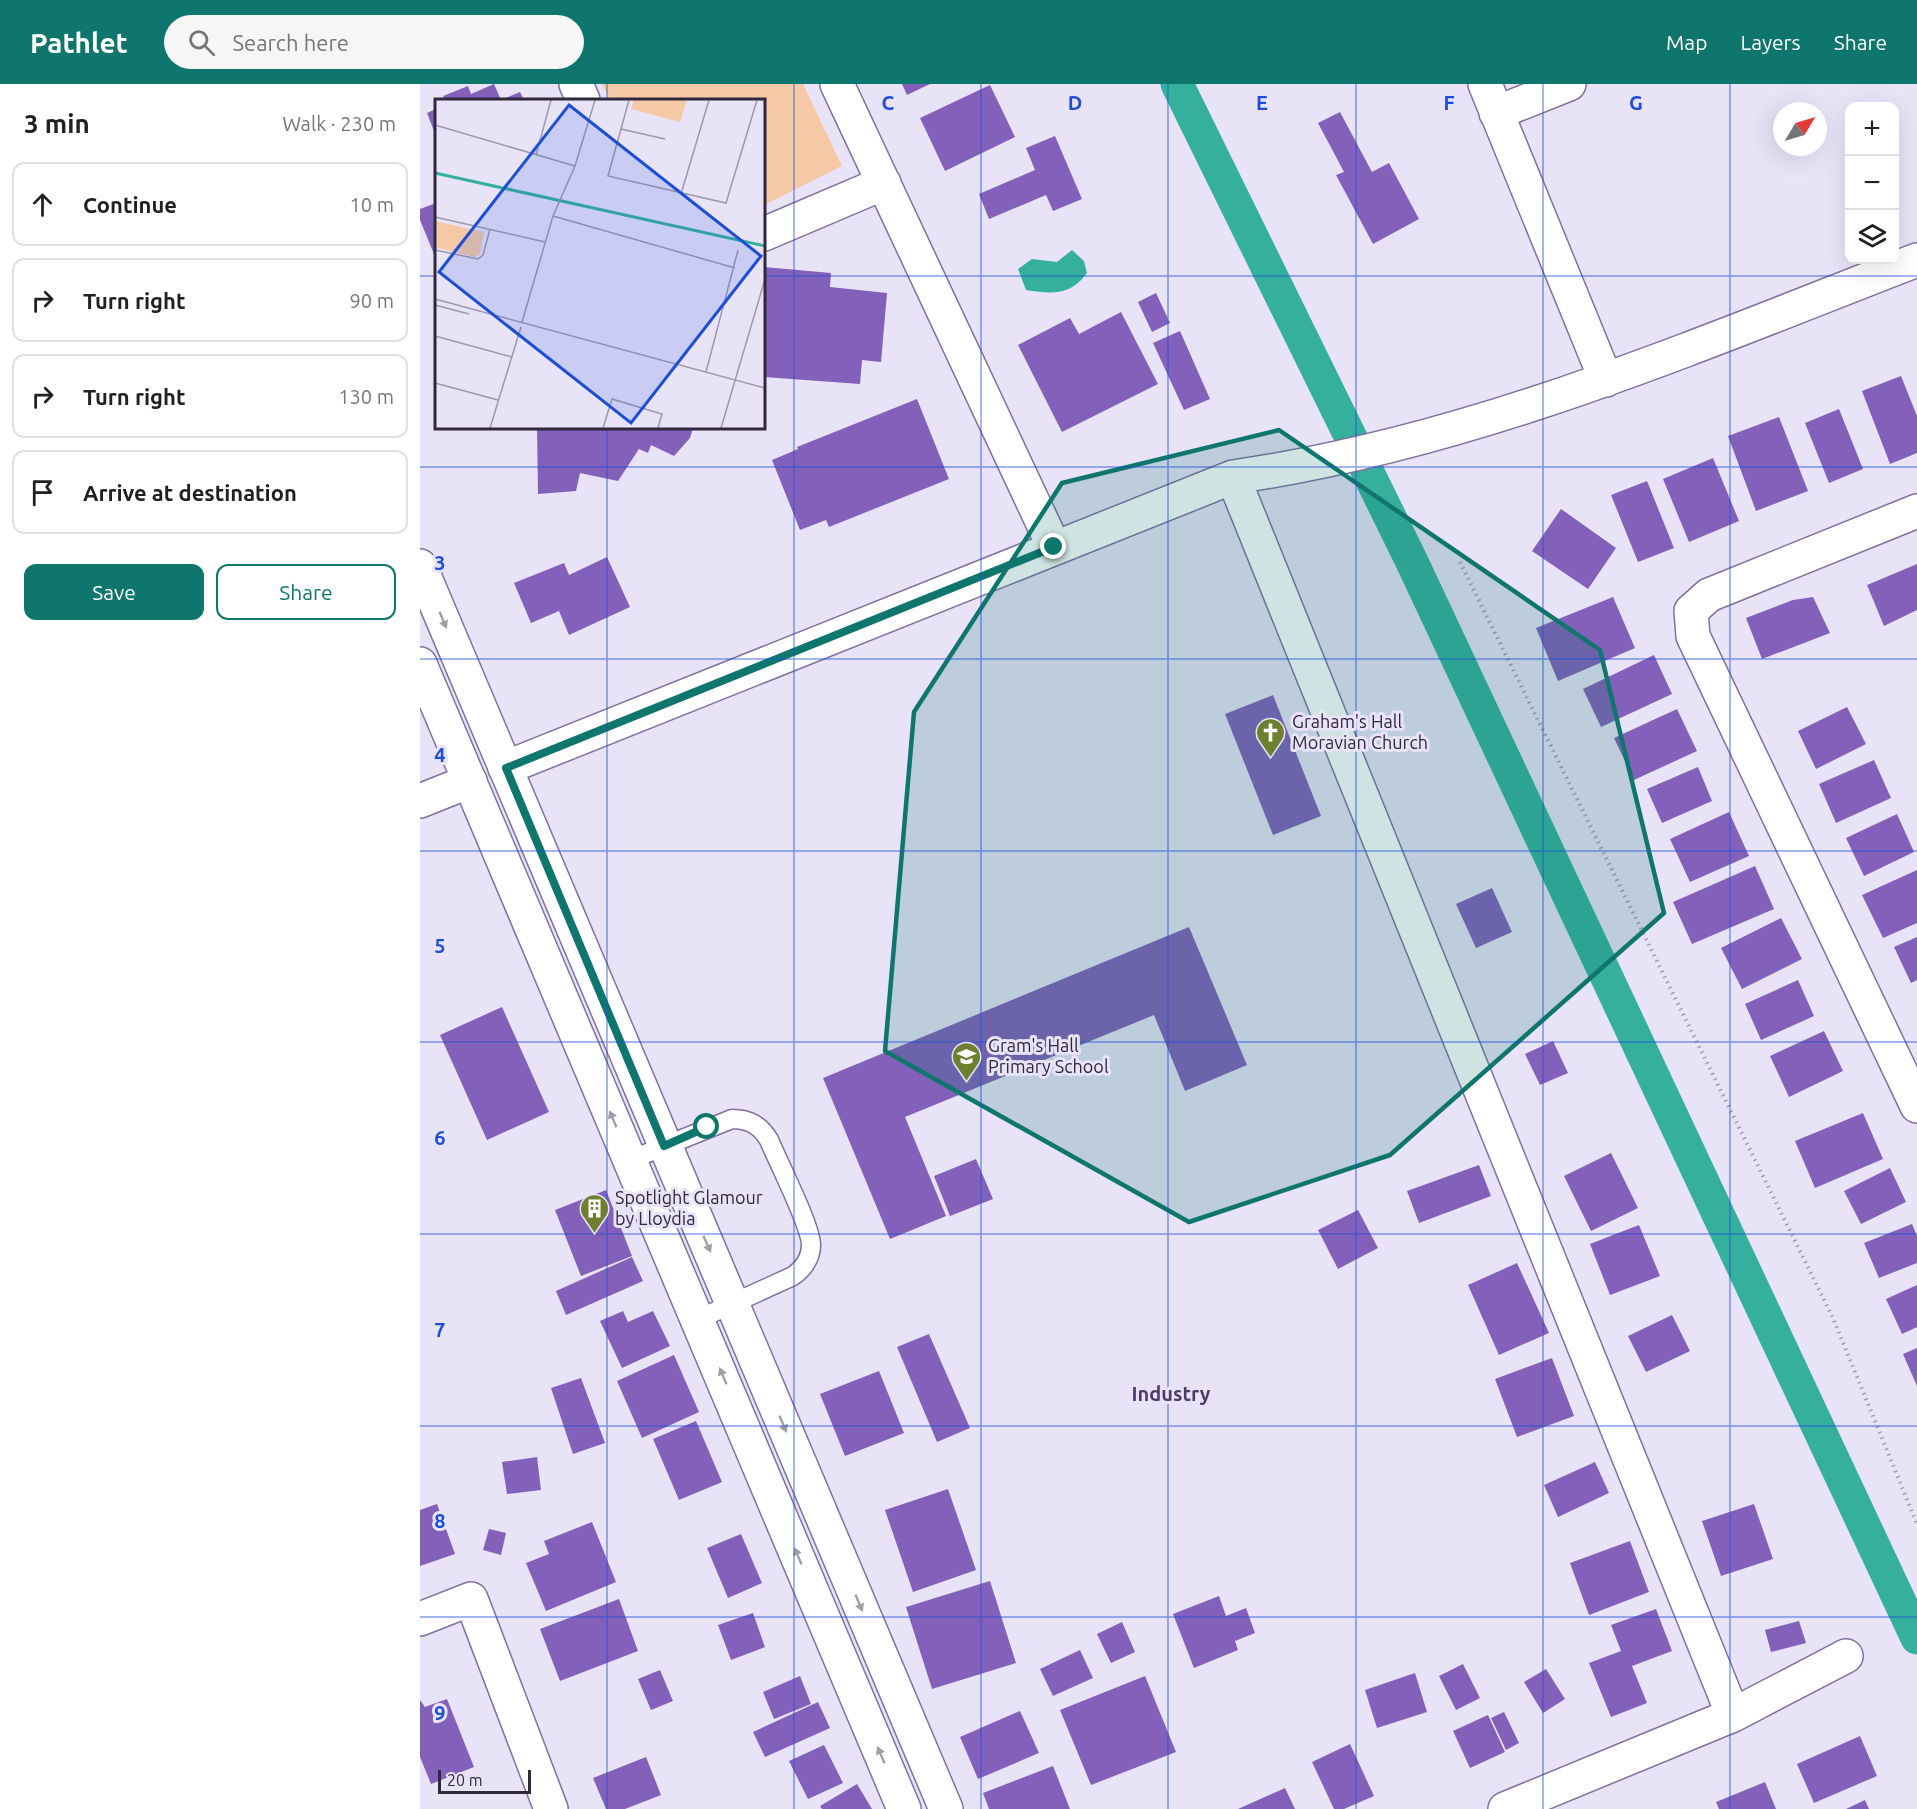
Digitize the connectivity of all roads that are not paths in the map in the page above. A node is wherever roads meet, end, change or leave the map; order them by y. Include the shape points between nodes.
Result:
1 (576, 84) edge
2 (837, 84) edge
3 (1569, 84) edge
4 (583, 99) edge
5 (1491, 99) edge
6 (884, 183) junction
7 (765, 234) edge
8 (1917, 260) edge
9 (1606, 380) junction
10 (1233, 477) junction
11 (1917, 511) edge
12 (1054, 547) junction
13 (420, 566) edge
14 (420, 664) edge
15 (506, 768) junction
16 (470, 781) junction
17 (420, 801) edge
18 (1915, 1098) edge
19 (664, 1146) junction
20 (630, 1160) junction
21 (733, 1303) junction
22 (699, 1319) junction
23 (420, 1619) edge
24 (1846, 1656) dead end
25 (1733, 1715) junction
26 (551, 1809) edge
27 (904, 1809) edge
28 (946, 1809) edge
29 (1505, 1809) edge

1 - 4 street
2 - 6 street
3 - 5 street
5 - 9 street
6 - 7 street
6 - 12 street
8 - 9 street
9 - 10 street via 1452,429 1291,469
10 - 12 street
10 - 25 street
11 - 18 street via 1709,595 1691,611 1693,636
12 - 15 street
13 -> 15 street
14 - 16 street
15 - 19 street
16 - 17 street
20 -> 16 street
19 - 20 lane
19 -> 21 street
19 - 21 lane via 732,1119 750,1121 764,1132 810,1235 811,1250 805,1264 793,1276
20 - 22 street
21 - 22 lane
21 -> 28 street
27 -> 22 street
23 - 26 street via 471,1599
24 - 25 street
25 - 29 street

